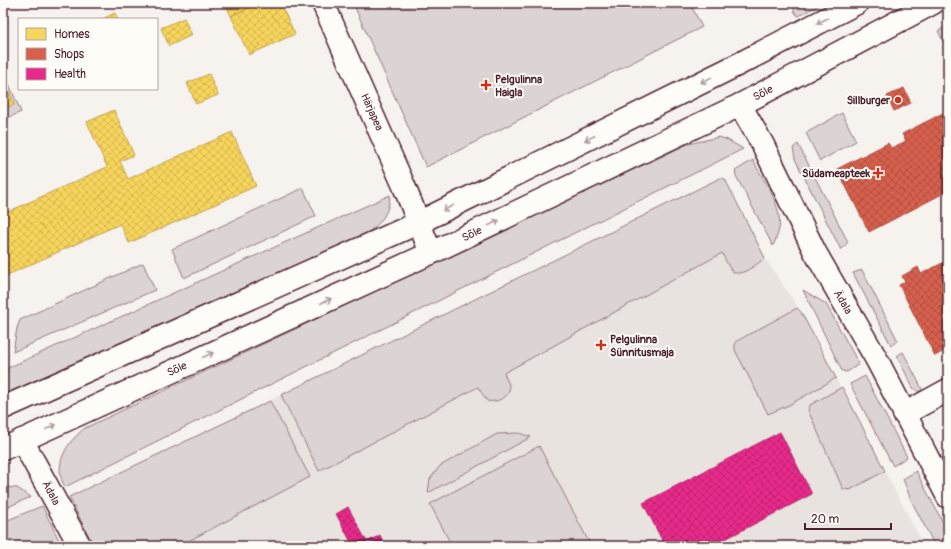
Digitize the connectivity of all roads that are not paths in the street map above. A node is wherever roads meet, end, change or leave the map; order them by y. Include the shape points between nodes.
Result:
1 (323, 3) edge
2 (857, 3) edge
3 (933, 3) edge
4 (740, 105) junction
5 (418, 223) junction
6 (431, 253) junction
7 (948, 390) edge
8 (3, 408) edge
9 (904, 414) junction
10 (22, 440) junction
11 (3, 449) edge
12 (948, 497) edge
13 (80, 546) edge

1 - 5 main road, Härjapea
2 -> 5 main road
3 - 4 main road, Sõle
6 -> 4 main road, Sõle
4 - 9 main road, Ädala via 763,145 815,252 877,360
5 - 6 main road, Härjapea
5 - 8 main road
10 -> 6 main road, Sõle
7 - 9 main road
9 - 12 main road, Ädala
10 - 11 main road, Sõle
10 - 13 main road, Ädala

